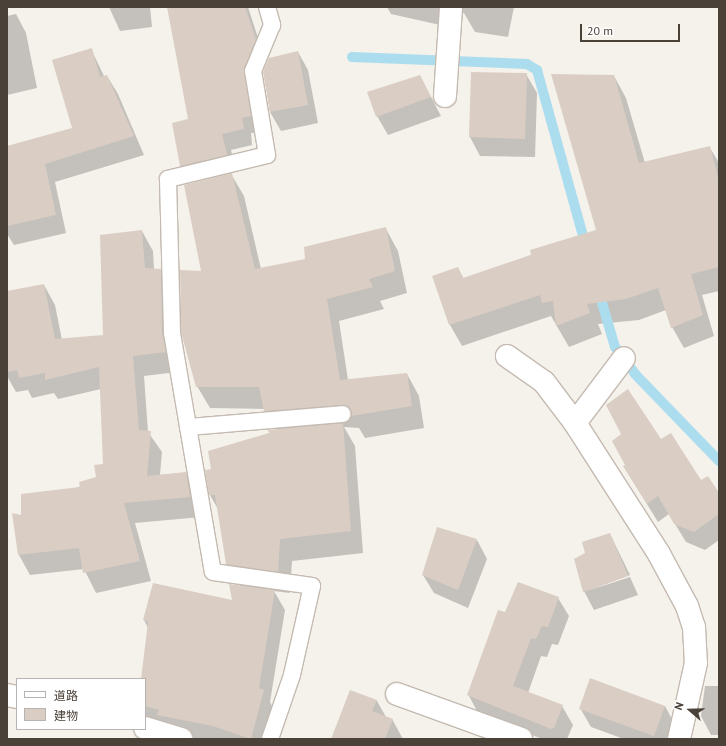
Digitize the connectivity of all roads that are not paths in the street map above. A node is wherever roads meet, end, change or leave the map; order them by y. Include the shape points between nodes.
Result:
1 (267, 7) edge
2 (451, 7) edge
3 (445, 96) dead end
4 (507, 356) dead end
5 (624, 358) dead end
6 (342, 414) dead end
7 (575, 423) junction
8 (188, 428) junction
9 (397, 694) dead end
10 (146, 728) edge
11 (181, 739) edge
12 (270, 739) edge
13 (521, 739) edge
14 (679, 739) edge

1 - 8 lane via 272,24 253,71 267,155 168,179 172,333
2 - 3 street
4 - 7 street via 544,382
5 - 7 street
6 - 8 lane
7 - 14 street via 659,554 687,606 694,627 696,663
8 - 12 lane via 213,572 312,586 292,675
9 - 13 street
10 - 11 street

